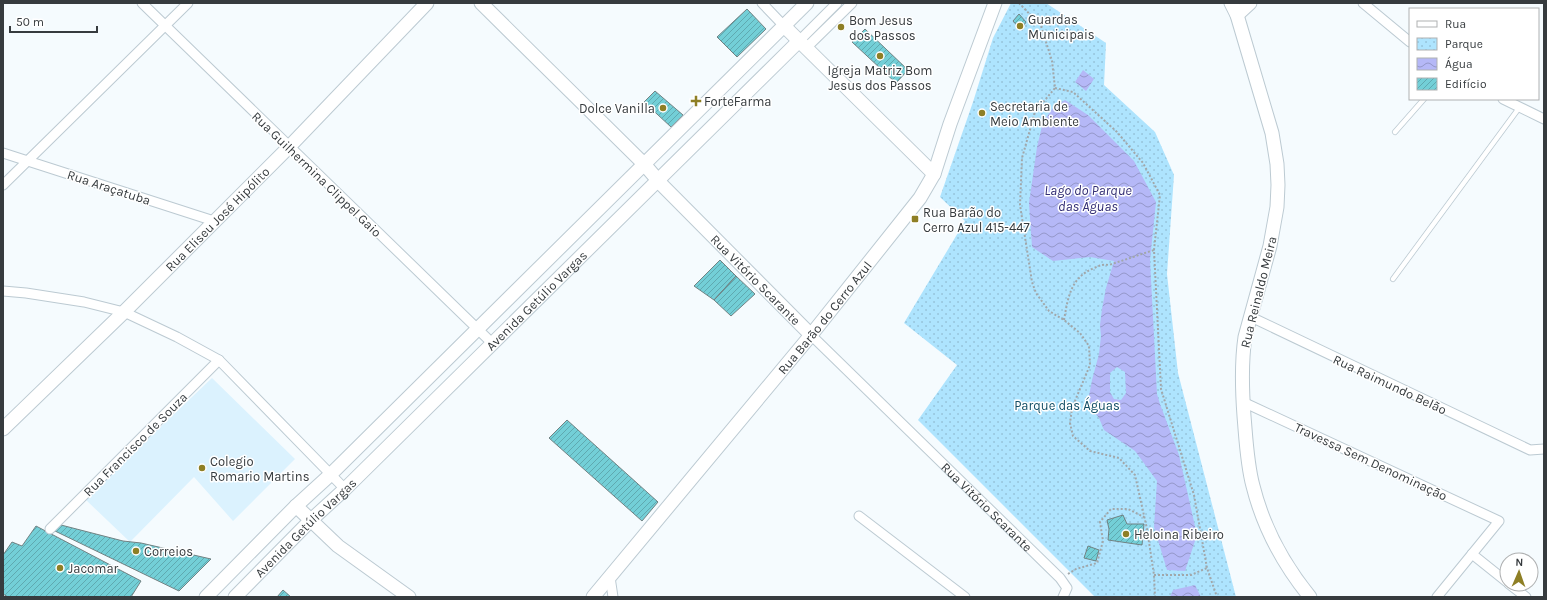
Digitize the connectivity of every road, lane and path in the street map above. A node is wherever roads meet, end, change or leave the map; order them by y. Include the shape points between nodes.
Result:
1 (142, 3) edge
2 (188, 3) edge
3 (427, 3) edge
4 (481, 3) edge
5 (762, 3) edge
6 (807, 3) edge
7 (837, 3) edge
8 (852, 3) edge
9 (995, 3) edge
10 (1019, 3) edge
11 (1250, 3) edge
12 (1363, 3) edge
13 (1234, 9) edge
14 (165, 26) junction
15 (784, 26) junction
16 (1409, 41) edge
17 (802, 44) junction
18 (1055, 88) junction
19 (1423, 100) edge
20 (1505, 100) edge
21 (1519, 108) junction
22 (1544, 119) edge
23 (1395, 132) dead end
24 (289, 147) junction
25 (3, 153) edge
26 (27, 161) junction
27 (644, 164) junction
28 (934, 174) junction
29 (658, 179) junction
30 (3, 185) edge
31 (214, 221) junction
32 (1154, 250) junction
33 (1393, 279) dead end
34 (3, 291) edge
35 (124, 312) junction
36 (1250, 317) junction
37 (1064, 320) junction
38 (477, 329) junction
39 (811, 335) junction
40 (492, 343) junction
41 (219, 360) junction
42 (1243, 402) junction
43 (3, 429) edge
44 (1544, 449) edge
45 (330, 475) junction
46 (345, 489) junction
47 (296, 506) junction
48 (859, 516) dead end
49 (1144, 517) junction
50 (310, 521) junction
51 (50, 529) dead end
52 (1472, 554) junction
53 (1207, 568) junction
54 (1154, 575) junction
55 (1499, 576) edge
56 (610, 577) junction
57 (1060, 578) junction
58 (206, 597) edge
59 (235, 597) edge
60 (409, 597) edge
61 (593, 597) edge
62 (612, 597) edge
63 (965, 597) edge
64 (1064, 597) edge
65 (1155, 597) edge
66 (1216, 597) edge
67 (1310, 597) edge
68 (1436, 597) edge

1 - 14 street, Rua Guilhermina Clippel Gaio
2 - 14 street
3 - 24 main road, Rua Eliseu José Hipólito
4 - 27 main road, Rua Vitório Scarante
5 - 15 street
6 - 15 main road, Avenida Getúlio Vargas
7 - 17 street, Avenida Getúlio Vargas
8 - 17 street, Avenida Getúlio Vargas
9 - 28 main road, Rua Barão do Cerro Azul
10 - 18 path via 1041,26 1052,61
11 - 13 main road
12 - 16 street
13 - 36 main road, Rua Reinaldo Meira via 1272,133 1278,185 1274,225
14 - 24 street, Rua Guilhermina Clippel Gaio
14 - 26 street
15 - 17 main road
15 - 27 main road, Avenida Getúlio Vargas
17 - 28 main road
17 - 29 main road, Avenida Getúlio Vargas
18 - 32 path via 1073,92 1078,96 1117,132 1143,163 1160,195
18 - 37 path via 1035,112 1022,158 1020,205 1024,239 1036,293 1049,311
19 - 23 lane
20 - 21 street
21 - 22 street
21 - 33 lane
24 - 31 main road, Rua Eliseu José Hipólito
24 - 38 street, Rua Guilhermina Clippel Gaio
25 - 26 street, Rua Araçatuba
26 - 30 street
26 - 31 street, Rua Araçatuba
27 - 29 main road, Rua Vitório Scarante
27 - 38 main road, Avenida Getúlio Vargas
28 - 39 main road, Rua Barão do Cerro Azul via 920,198
29 - 39 main road, Rua Vitório Scarante
29 - 40 main road, Avenida Getúlio Vargas
31 - 35 main road, Rua Eliseu José Hipólito
32 - 37 path via 1109,265 1103,264 1083,273 1069,293
32 - 53 path via 1161,389 1194,495
34 - 35 street via 84,302
35 - 41 street
35 - 43 main road, Rua Eliseu José Hipólito
36 - 42 main road, Rua Reinaldo Meira via 1242,356
36 - 44 street, Rua Raimundo Belão via 1530,450
37 - 49 path via 1080,333 1090,346 1090,365 1072,408 1070,423 1073,436 1090,451 1119,458 1135,475
38 - 40 street, Rua Guilhermina Clippel Gaio
38 - 45 main road, Avenida Getúlio Vargas
39 - 56 main road, Rua Barão do Cerro Azul
39 - 57 street, Rua Vitório Scarante
40 - 46 main road, Avenida Getúlio Vargas
41 - 45 street
41 - 51 street, Rua Francisco de Souza
42 - 52 street, Travessa Sem Denominação via 1499,520
42 - 67 main road, Rua Reinaldo Meira via 1250,475 1261,511 1276,547 1298,583
45 - 46 street
45 - 47 main road, Avenida Getúlio Vargas
46 - 50 main road, Avenida Getúlio Vargas
47 - 50 main road
47 - 58 main road, Avenida Getúlio Vargas
48 - 63 street
49 - 54 path
49 - 57 path via 1128,509 1111,509 1100,522 1103,541 1097,563 1076,569
50 - 59 main road, Avenida Getúlio Vargas
50 - 60 main road via 338,546
52 - 55 street
52 - 68 street
53 - 54 path via 1191,575
53 - 66 path
54 - 65 path
56 - 61 main road, Rua Barão do Cerro Azul
56 - 62 street
57 - 64 street, Rua Vitório Scarante via 1067,588

